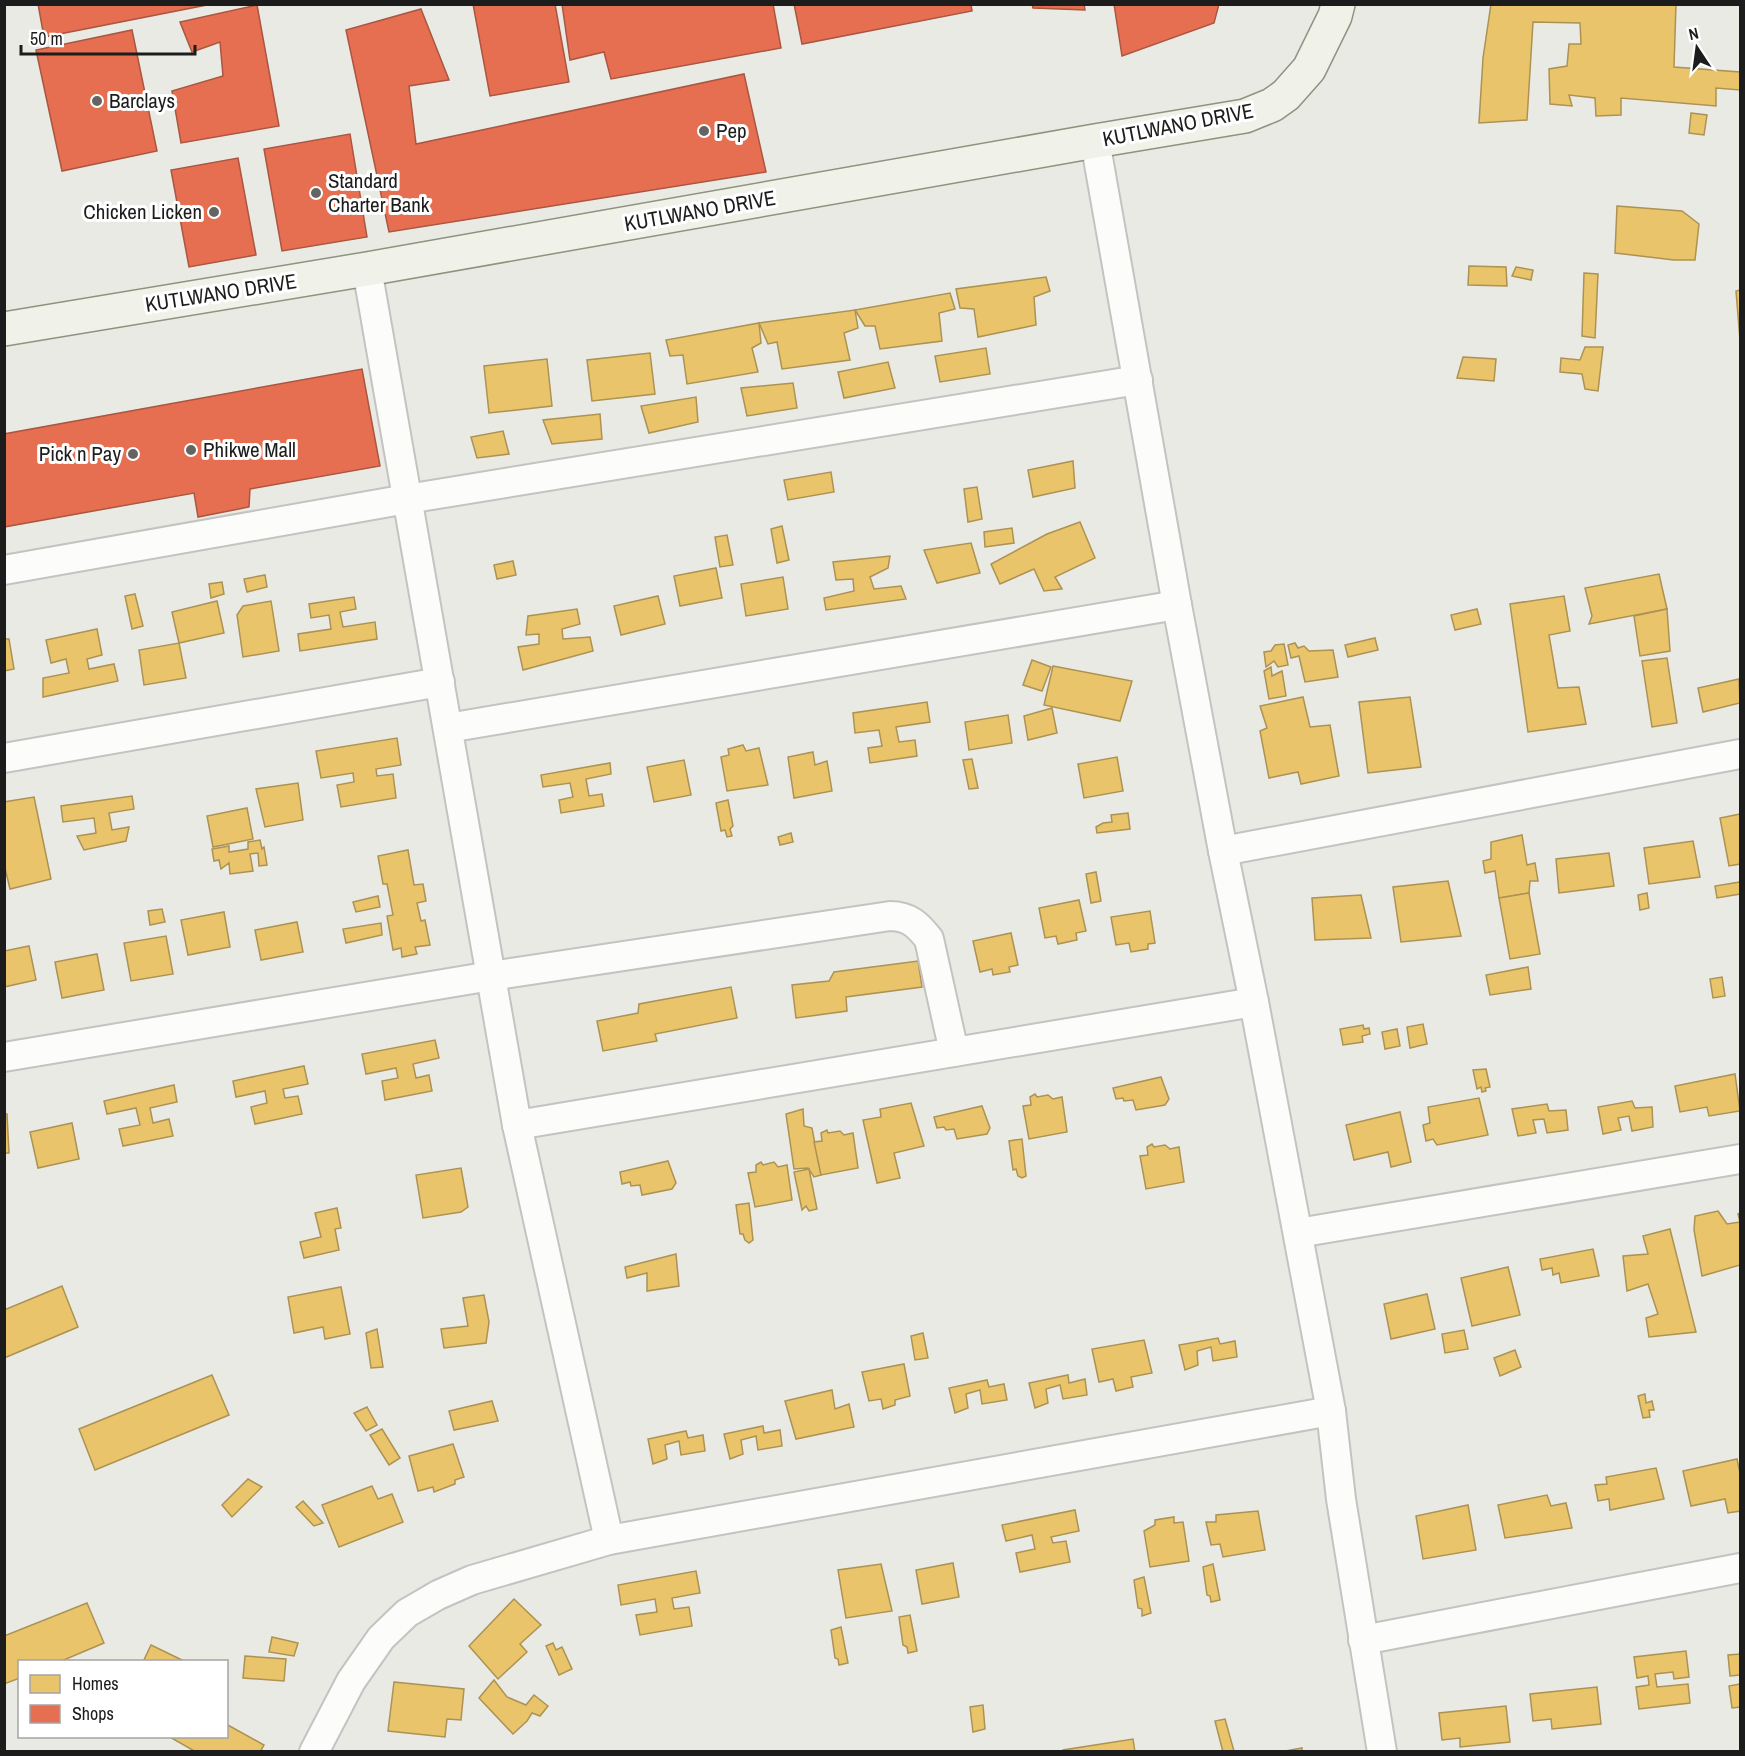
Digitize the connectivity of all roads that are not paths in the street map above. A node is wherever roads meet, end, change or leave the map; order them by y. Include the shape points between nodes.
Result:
1 (1338, 4) edge
2 (1095, 141) junction
3 (368, 268) junction
4 (4, 329) edge
5 (1138, 380) junction
6 (407, 499) junction
7 (4, 570) edge
8 (1177, 605) junction
9 (440, 682) junction
10 (448, 728) junction
11 (1740, 754) edge
12 (4, 758) edge
13 (1223, 851) junction
14 (491, 976) junction
15 (1254, 1002) junction
16 (954, 1052) junction
17 (4, 1057) edge
18 (517, 1125) junction
19 (1740, 1159) edge
20 (1298, 1233) junction
21 (1331, 1411) junction
22 (609, 1540) junction
23 (1740, 1568) edge
24 (1363, 1640) junction
25 (314, 1752) edge
26 (1382, 1752) edge

1 - 2 street, KUTLWANO DRIVE via 1309,69 1272,105 1245,116
2 - 3 street, KUTLWANO DRIVE
2 - 5 street
3 - 4 street, KUTLWANO DRIVE
3 - 6 street
5 - 6 street
5 - 8 street
6 - 7 street
6 - 9 street
8 - 10 street
8 - 13 street
9 - 10 street
9 - 12 street
10 - 14 street
11 - 13 street
13 - 15 street
14 - 16 street via 900,916 920,928 929,939
14 - 17 street
14 - 18 street
15 - 16 street
15 - 20 street
16 - 18 street
18 - 22 street
19 - 20 street
20 - 21 street
21 - 22 street
21 - 24 street
22 - 25 street via 472,1580 407,1613 381,1638 351,1681
23 - 24 street
24 - 26 street

